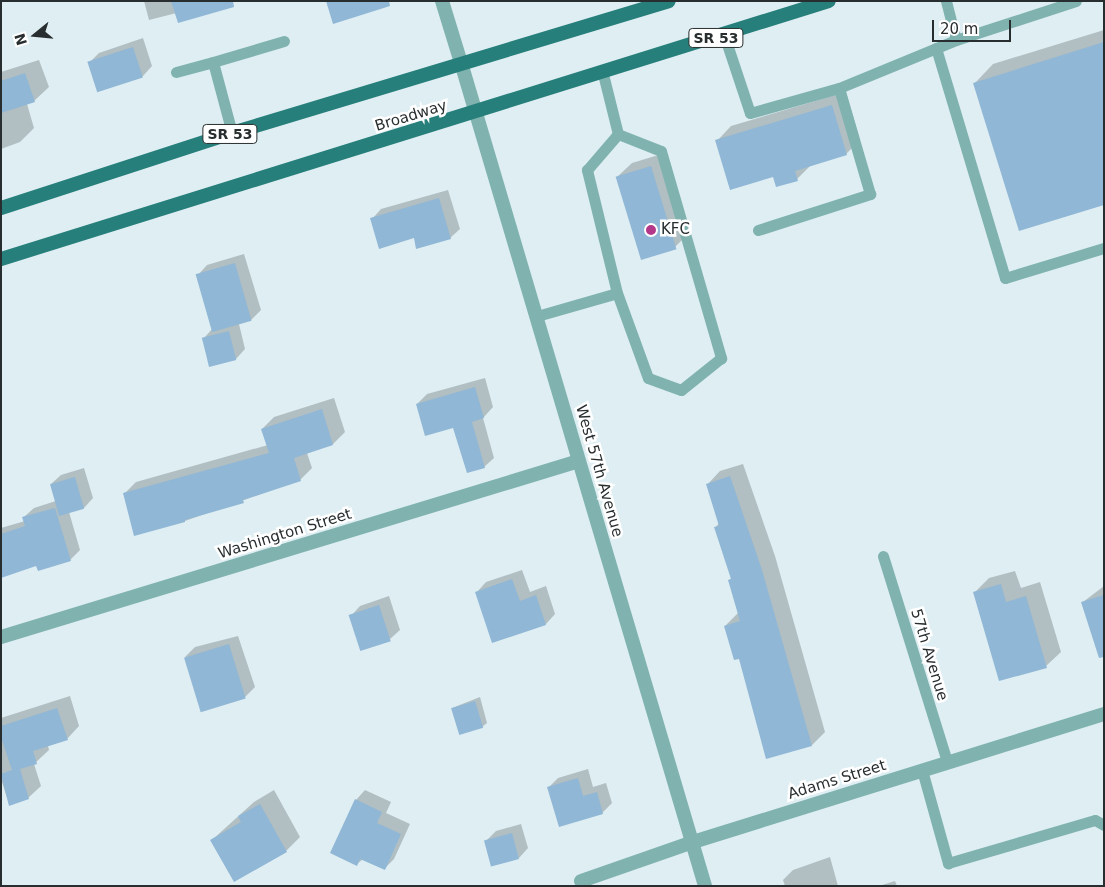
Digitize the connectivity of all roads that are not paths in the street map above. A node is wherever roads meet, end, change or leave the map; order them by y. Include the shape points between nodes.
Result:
1 (442, 1) edge
2 (668, 1) edge
3 (829, 1) edge
4 (946, 1) edge
5 (1076, 1) edge
6 (724, 35) junction
7 (956, 40) junction
8 (284, 41) dead end
9 (936, 48) junction
10 (213, 62) junction
11 (462, 66) junction
12 (176, 72) dead end
13 (603, 74) junction
14 (839, 88) junction
15 (475, 113) junction
16 (232, 133) junction
17 (618, 134) junction
18 (1, 208) edge
19 (758, 230) dead end
20 (1104, 248) edge
21 (1, 259) edge
22 (617, 293) junction
23 (537, 316) junction
24 (579, 461) junction
25 (883, 556) dead end
26 (1, 638) edge
27 (1104, 714) edge
28 (947, 762) junction
29 (922, 770) junction
30 (1104, 825) edge
31 (693, 842) junction
32 (581, 881) dead end
33 (705, 886) edge

1 - 11 street, West 57th Avenue
2 - 11 main road, SR 53
3 - 6 main road, Broadway / SR 53
4 - 7 lane
5 - 7 lane
6 - 13 main road, Broadway / SR 53
6 - 14 lane via 750,113
7 - 9 lane
8 - 10 lane
9 - 14 lane
9 - 20 lane via 1005,278
10 - 12 lane
10 - 16 lane
11 - 15 street, West 57th Avenue
11 - 16 main road, SR 53
13 - 15 main road, Broadway / SR 53
13 - 17 lane
14 - 19 lane via 870,194
15 - 21 main road, Broadway / SR 53
15 - 23 street, West 57th Avenue
16 - 18 main road, SR 53
17 - 22 lane via 587,170
17 - 22 lane via 661,151 721,358 681,390 648,378
22 - 23 lane
23 - 24 street, West 57th Avenue
24 - 26 street, Washington Street
24 - 31 street, West 57th Avenue
25 - 28 lane, 57th Avenue
27 - 28 street, Adams Street
28 - 29 street, Adams Street
29 - 30 lane via 948,864 1095,820
29 - 31 street, Adams Street
31 - 32 street, Adams Street
31 - 33 street, West 57th Avenue

